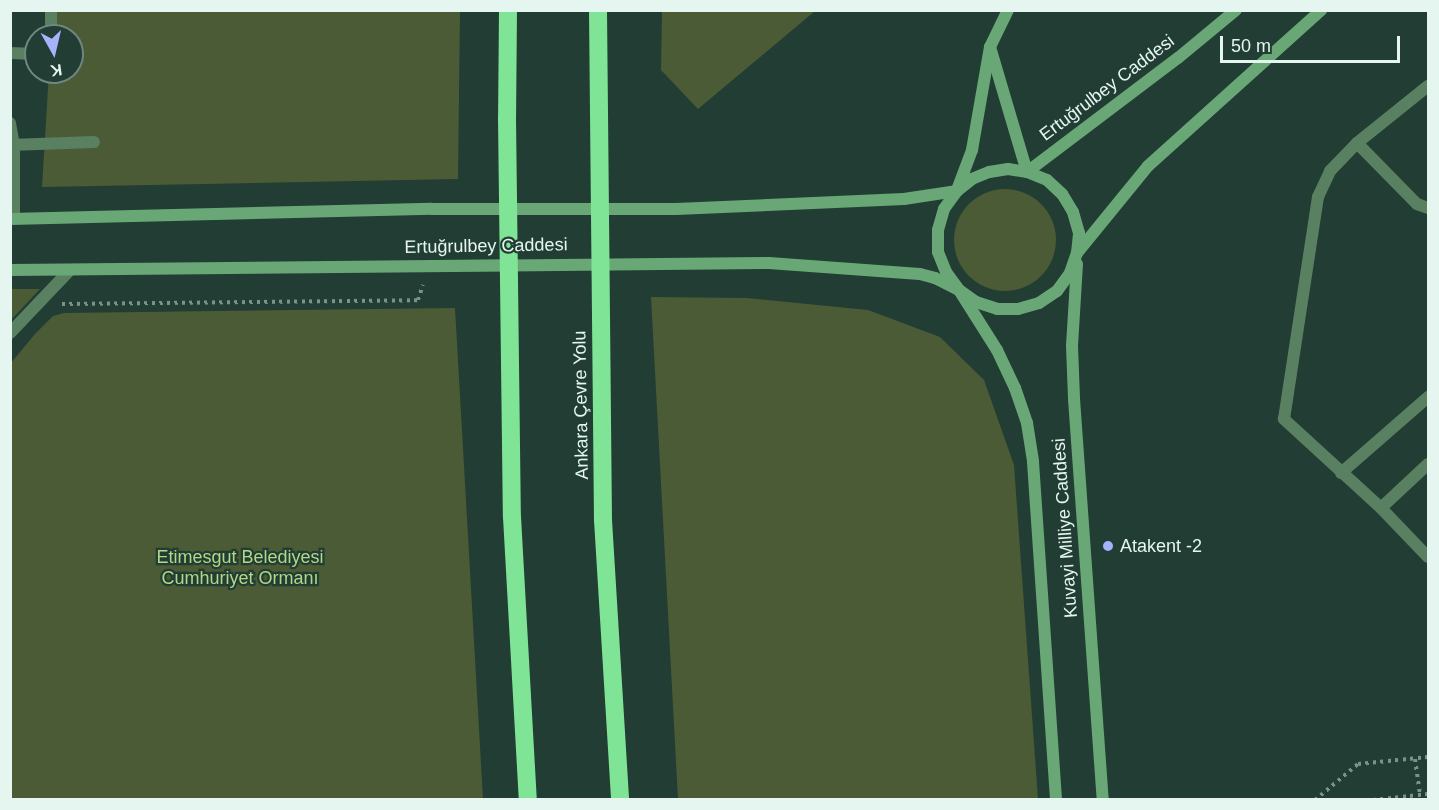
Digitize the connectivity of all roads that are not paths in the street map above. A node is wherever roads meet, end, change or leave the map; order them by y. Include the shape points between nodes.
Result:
1 (508, 10) edge
2 (598, 10) edge
3 (1008, 10) edge
4 (1236, 10) edge
5 (1321, 10) edge
6 (990, 47) junction
7 (1428, 86) edge
8 (10, 123) edge
9 (94, 142) dead end
10 (1357, 143) junction
11 (12, 145) edge
12 (1027, 171) junction
13 (957, 191) junction
14 (1428, 208) edge
15 (12, 218) edge
16 (1077, 253) junction
17 (10, 270) edge
18 (70, 270) junction
19 (959, 290) junction
20 (10, 333) edge
21 (1428, 398) edge
22 (1428, 464) edge
23 (1341, 473) junction
24 (1382, 508) junction
25 (1428, 557) edge
26 (528, 800) edge
27 (620, 800) edge
28 (1056, 800) edge
29 (1103, 800) edge

1 - 26 highway via 512,517
2 - 27 highway, Ankara Çevre Yolu via 603,520
3 - 6 main road
4 - 12 main road, Ertuğrulbey Caddesi
5 - 16 main road, Ertuğrulbey Caddesi via 1148,166
6 - 12 main road
6 - 13 main road via 972,150
7 - 10 street
8 - 11 street
9 - 11 street
10 - 14 street via 1417,204
10 - 23 street via 1330,171 1318,197 1284,419
11 - 15 street
12 - 13 main road, Ertuğrulbey Caddesi via 989,172
12 - 16 main road, Ertuğrulbey Caddesi via 1047,180 1073,212
13 - 15 main road, Ertuğrulbey Caddesi via 904,199 676,209 432,209
13 - 19 main road, Ertuğrulbey Caddesi via 944,209 938,230 938,252
16 - 19 main road, Ertuğrulbey Caddesi via 1070,273 1039,303 997,309 976,302
16 - 29 main road, Kuvayi Milliye Caddesi via 1072,346 1074,399
17 - 18 main road, Ertuğrulbey Caddesi
18 - 19 main road, Ertuğrulbey Caddesi via 769,263 893,270 935,278
18 - 20 street
19 - 28 main road, Kuvayi Milliye Caddesi via 997,350 1027,423
21 - 23 street
22 - 24 street
23 - 24 street
24 - 25 street

